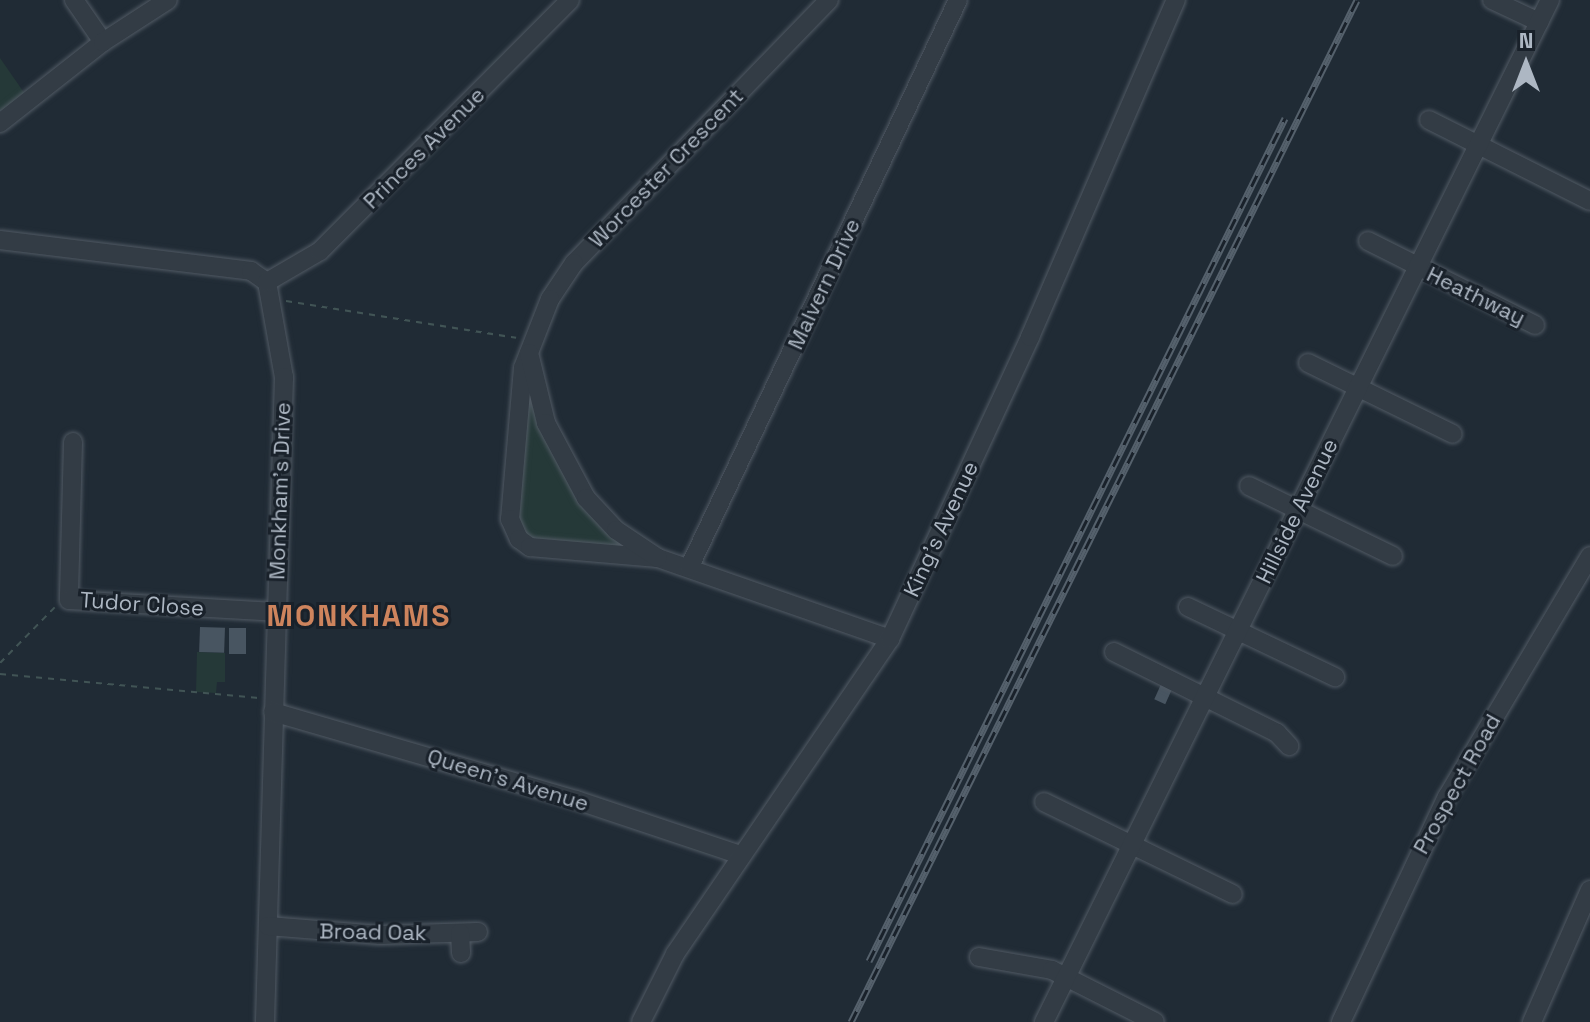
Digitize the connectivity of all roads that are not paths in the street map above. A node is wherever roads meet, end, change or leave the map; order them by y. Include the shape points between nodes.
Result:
1 (74, 0) edge
2 (168, 0) edge
3 (570, 0) edge
4 (829, 0) edge
5 (958, 0) edge
6 (1176, 0) edge
7 (1492, 0) edge
8 (1550, 0) edge
9 (1539, 22) junction
10 (103, 42) junction
11 (1429, 120) dead end
12 (0, 123) edge
13 (1478, 145) junction
14 (1590, 201) edge
15 (0, 240) edge
16 (1368, 241) dead end
17 (1417, 267) junction
18 (270, 290) junction
19 (1535, 325) dead end
20 (531, 347) junction
21 (1308, 363) dead end
22 (1358, 388) junction
23 (1453, 434) dead end
24 (73, 442) dead end
25 (1249, 486) dead end
26 (1297, 511) junction
27 (1393, 556) dead end
28 (658, 558) junction
29 (1589, 559) edge
30 (689, 568) junction
31 (1188, 607) dead end
32 (275, 612) junction
33 (1237, 631) junction
34 (890, 639) junction
35 (1114, 652) dead end
36 (1335, 677) dead end
37 (1205, 697) junction
38 (273, 706) junction
39 (1289, 746) dead end
40 (1044, 802) dead end
41 (1131, 846) junction
42 (740, 855) junction
43 (1590, 890) edge
44 (1233, 894) dead end
45 (268, 926) junction
46 (461, 953) dead end
47 (979, 957) dead end
48 (1065, 979) junction
49 (265, 1022) edge
50 (641, 1022) edge
51 (1044, 1022) edge
52 (1155, 1022) edge
53 (1341, 1022) edge
54 (1532, 1022) edge

1 - 10 street
2 - 10 street
3 - 18 street, Princes Avenue via 320,251
4 - 20 street, Worcester Crescent via 574,263 550,299
5 - 30 street, Malvern Drive
6 - 34 street, King's Avenue via 1030,337
7 - 9 street
8 - 9 street, Hillside Avenue
9 - 13 street, Hillside Avenue
10 - 12 street
11 - 13 street
13 - 14 street
13 - 17 street, Hillside Avenue
15 - 18 street via 251,271
16 - 17 street, Heathway
17 - 19 street, Heathway
17 - 22 street, Hillside Avenue
18 - 32 street, Monkham's Drive via 284,377
20 - 28 street, Worcester Crescent via 546,423 586,498 616,530
20 - 28 street, Worcester Crescent via 519,398 512,529 530,547 547,552
21 - 22 street
22 - 23 street
22 - 26 street, Hillside Avenue
24 - 32 street, Tudor Close via 69,600
25 - 26 street
26 - 27 street
26 - 33 street, Hillside Avenue
28 - 30 street, Worcester Crescent
29 - 53 street, Prospect Road via 1447,797
30 - 34 street, Worcester Crescent
31 - 33 street
32 - 38 street, Monkham's Drive
33 - 36 street
33 - 37 street, Hillside Avenue
34 - 42 street, King's Avenue
35 - 37 street
37 - 39 street via 1277,733
37 - 41 street, Hillside Avenue
38 - 42 street, Queen's Avenue
38 - 45 street, Monkham's Drive
40 - 41 street
41 - 44 street
41 - 48 street, Hillside Avenue
42 - 50 street, King's Avenue via 675,954
43 - 54 street
45 - 46 street, Broad Oak via 354,934 469,932
45 - 49 street, Monkham's Drive
47 - 48 street via 1052,970
48 - 51 street, Hillside Avenue
48 - 52 street

